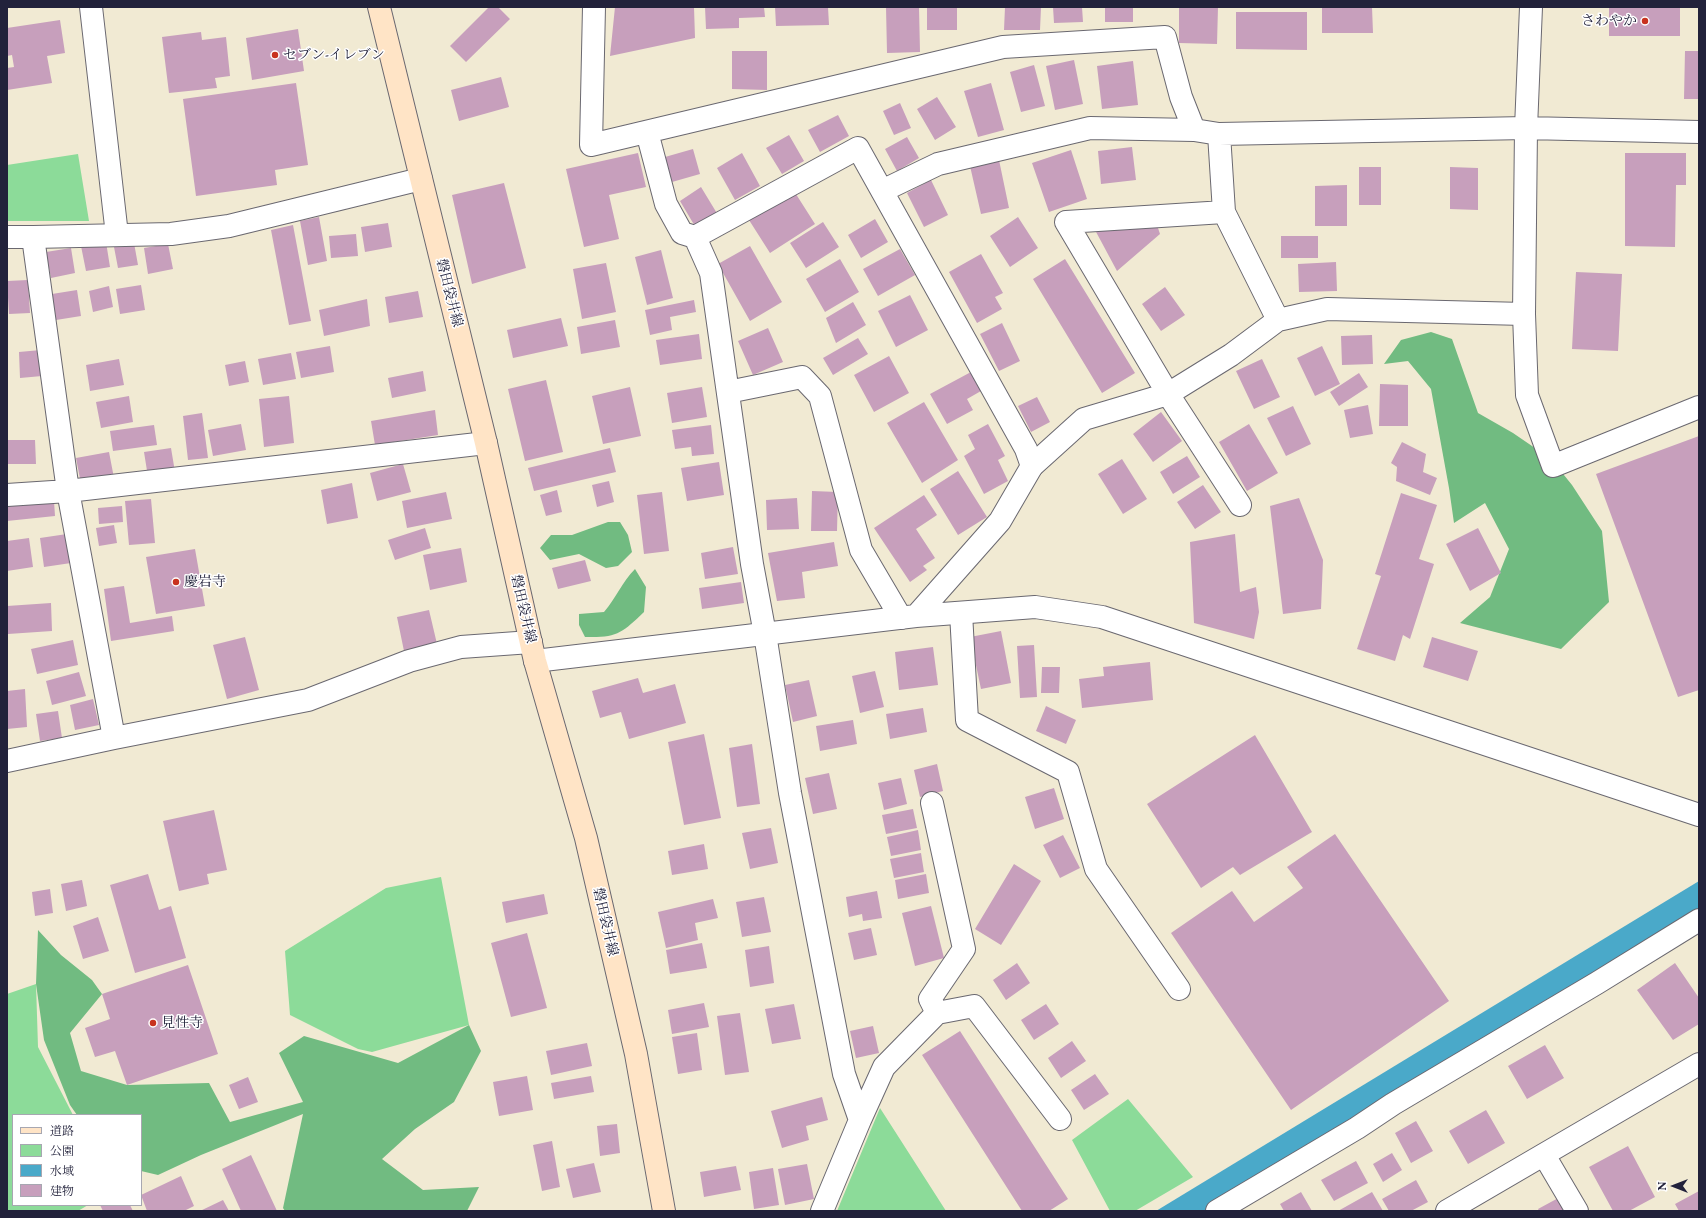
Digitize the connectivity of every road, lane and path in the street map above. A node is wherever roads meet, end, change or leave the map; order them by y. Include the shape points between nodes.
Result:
1 (91, 7) edge
2 (379, 7) edge
3 (594, 7) edge
4 (1531, 7) edge
5 (1526, 128) junction
6 (1194, 130) junction
7 (647, 132) junction
8 (1699, 132) edge
9 (1219, 134) junction
10 (421, 179) junction
11 (882, 191) junction
12 (1224, 212) junction
13 (117, 235) junction
14 (7, 237) edge
15 (33, 237) junction
16 (695, 237) junction
17 (1524, 314) junction
18 (1278, 320) junction
19 (728, 392) junction
20 (1168, 394) junction
21 (1699, 407) edge
22 (486, 443) junction
23 (1032, 466) junction
24 (68, 491) junction
25 (7, 495) edge
26 (1240, 505) dead end
27 (961, 613) junction
28 (908, 617) junction
29 (765, 634) junction
30 (533, 651) junction
31 (114, 738) junction
32 (7, 761) edge
33 (932, 803) dead end
34 (1699, 815) edge
35 (1699, 920) edge
36 (1179, 989) dead end
37 (937, 1013) junction
38 (1699, 1064) edge
39 (1060, 1119) dead end
40 (860, 1120) junction
41 (1544, 1155) junction
42 (662, 1211) edge
43 (822, 1211) edge
44 (1217, 1211) edge
45 (1447, 1211) edge
46 (1577, 1211) edge

1 - 13 street
2 - 10 main road, 磐田袋井線
3 - 7 street via 591,145
4 - 5 street
5 - 8 street
5 - 9 street
5 - 17 street
6 - 7 street via 1181,97 1164,37 1002,47
6 - 9 street
6 - 11 street via 1090,128 938,164
7 - 16 street via 666,204 682,232
9 - 12 street
10 - 13 street via 229,226 171,234
10 - 22 main road, 磐田袋井線
11 - 16 street via 858,148
11 - 23 street via 1022,442
12 - 18 street
12 - 20 street via 1066,222
13 - 15 street
14 - 15 street
15 - 24 street
16 - 19 street via 711,273
17 - 18 street via 1327,308
17 - 21 street via 1527,395 1553,466
18 - 20 street via 1231,355
19 - 28 street via 802,377 820,396 861,550
19 - 29 street via 752,564
20 - 23 street via 1084,419
20 - 26 street
22 - 24 street
22 - 30 main road, 磐田袋井線
23 - 28 street via 1000,521
24 - 25 street
24 - 31 street
27 - 28 street
27 - 34 street via 1035,607 1102,617
27 - 36 street via 967,720 1068,772 1096,869
28 - 29 street
29 - 30 street
29 - 40 street via 790,793 844,1074
30 - 31 street via 461,647 408,661 308,700
30 - 42 main road, 磐田袋井線 via 590,853 636,1054
31 - 32 street
33 - 37 street via 964,949 930,999
35 - 44 street via 1597,984
37 - 39 street via 974,1006
37 - 40 street via 884,1067
38 - 41 street
40 - 43 street
41 - 45 street
41 - 46 street

